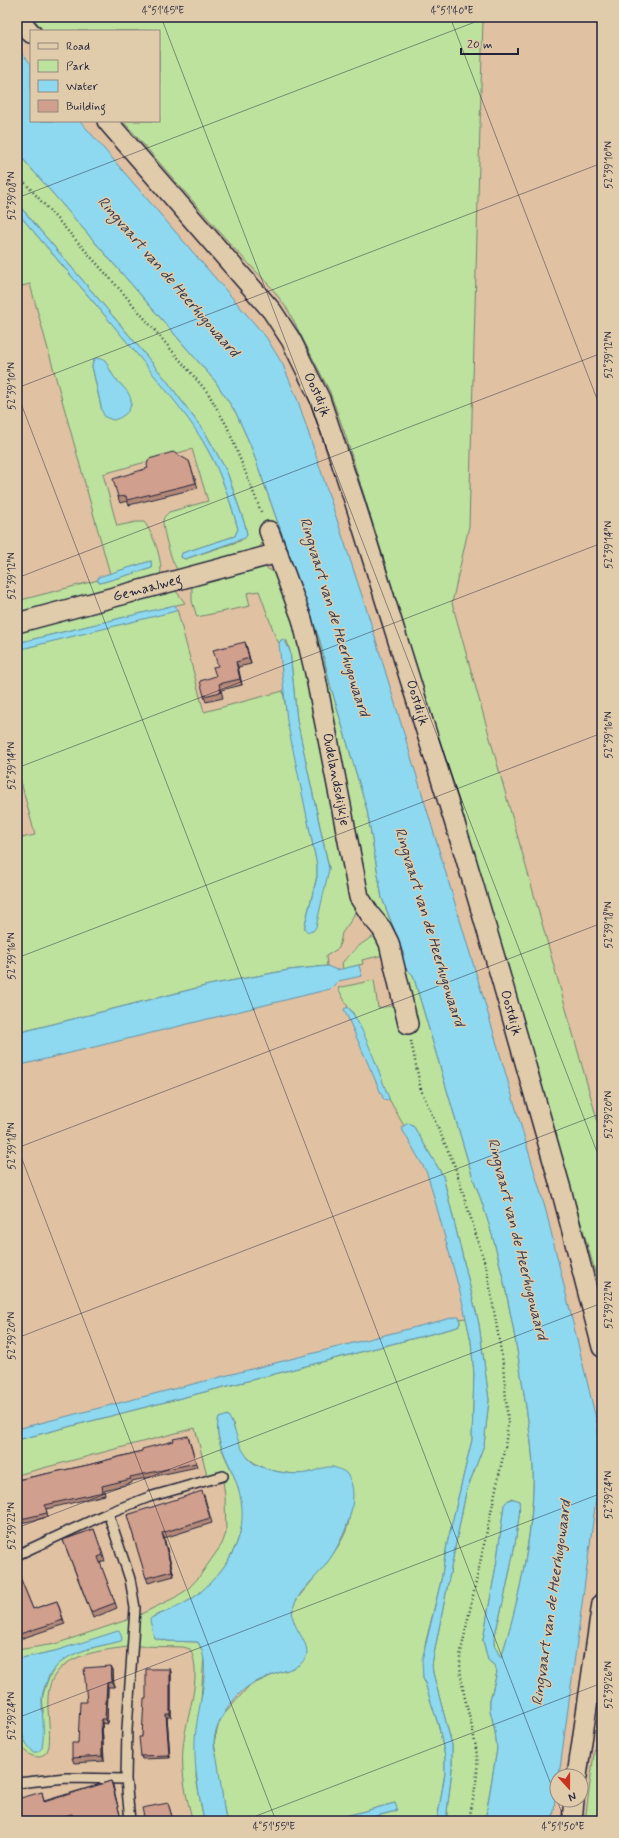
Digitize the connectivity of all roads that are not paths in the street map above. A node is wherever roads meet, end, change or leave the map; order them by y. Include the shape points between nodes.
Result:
1 (17, 17) edge
2 (30, 32) edge
3 (108, 122) edge
4 (269, 531) road end
5 (278, 553) junction
6 (17, 623) edge
7 (408, 1024) road end
8 (602, 1347) edge
9 (223, 1476) dead end
10 (108, 1513) junction
11 (17, 1555) edge
12 (602, 1603) edge
13 (578, 1768) edge
14 (126, 1779) junction
15 (17, 1783) edge
16 (573, 1808) edge
17 (130, 1821) edge
18 (572, 1821) edge

1 - 2 street
3 - 8 street, Oostdijk via 272,311 291,340 320,399 467,863 561,1188
4 - 5 street, Oudelandsdijkje
5 - 6 street, Gemaalweg
5 - 7 street, Oudelandsdijkje via 302,619 359,897 390,943
9 - 10 lane via 149,1497
10 - 11 lane
10 - 14 lane via 130,1579 135,1608 126,1729
12 - 13 street
14 - 15 lane via 66,1778
14 - 17 lane
16 - 18 street

